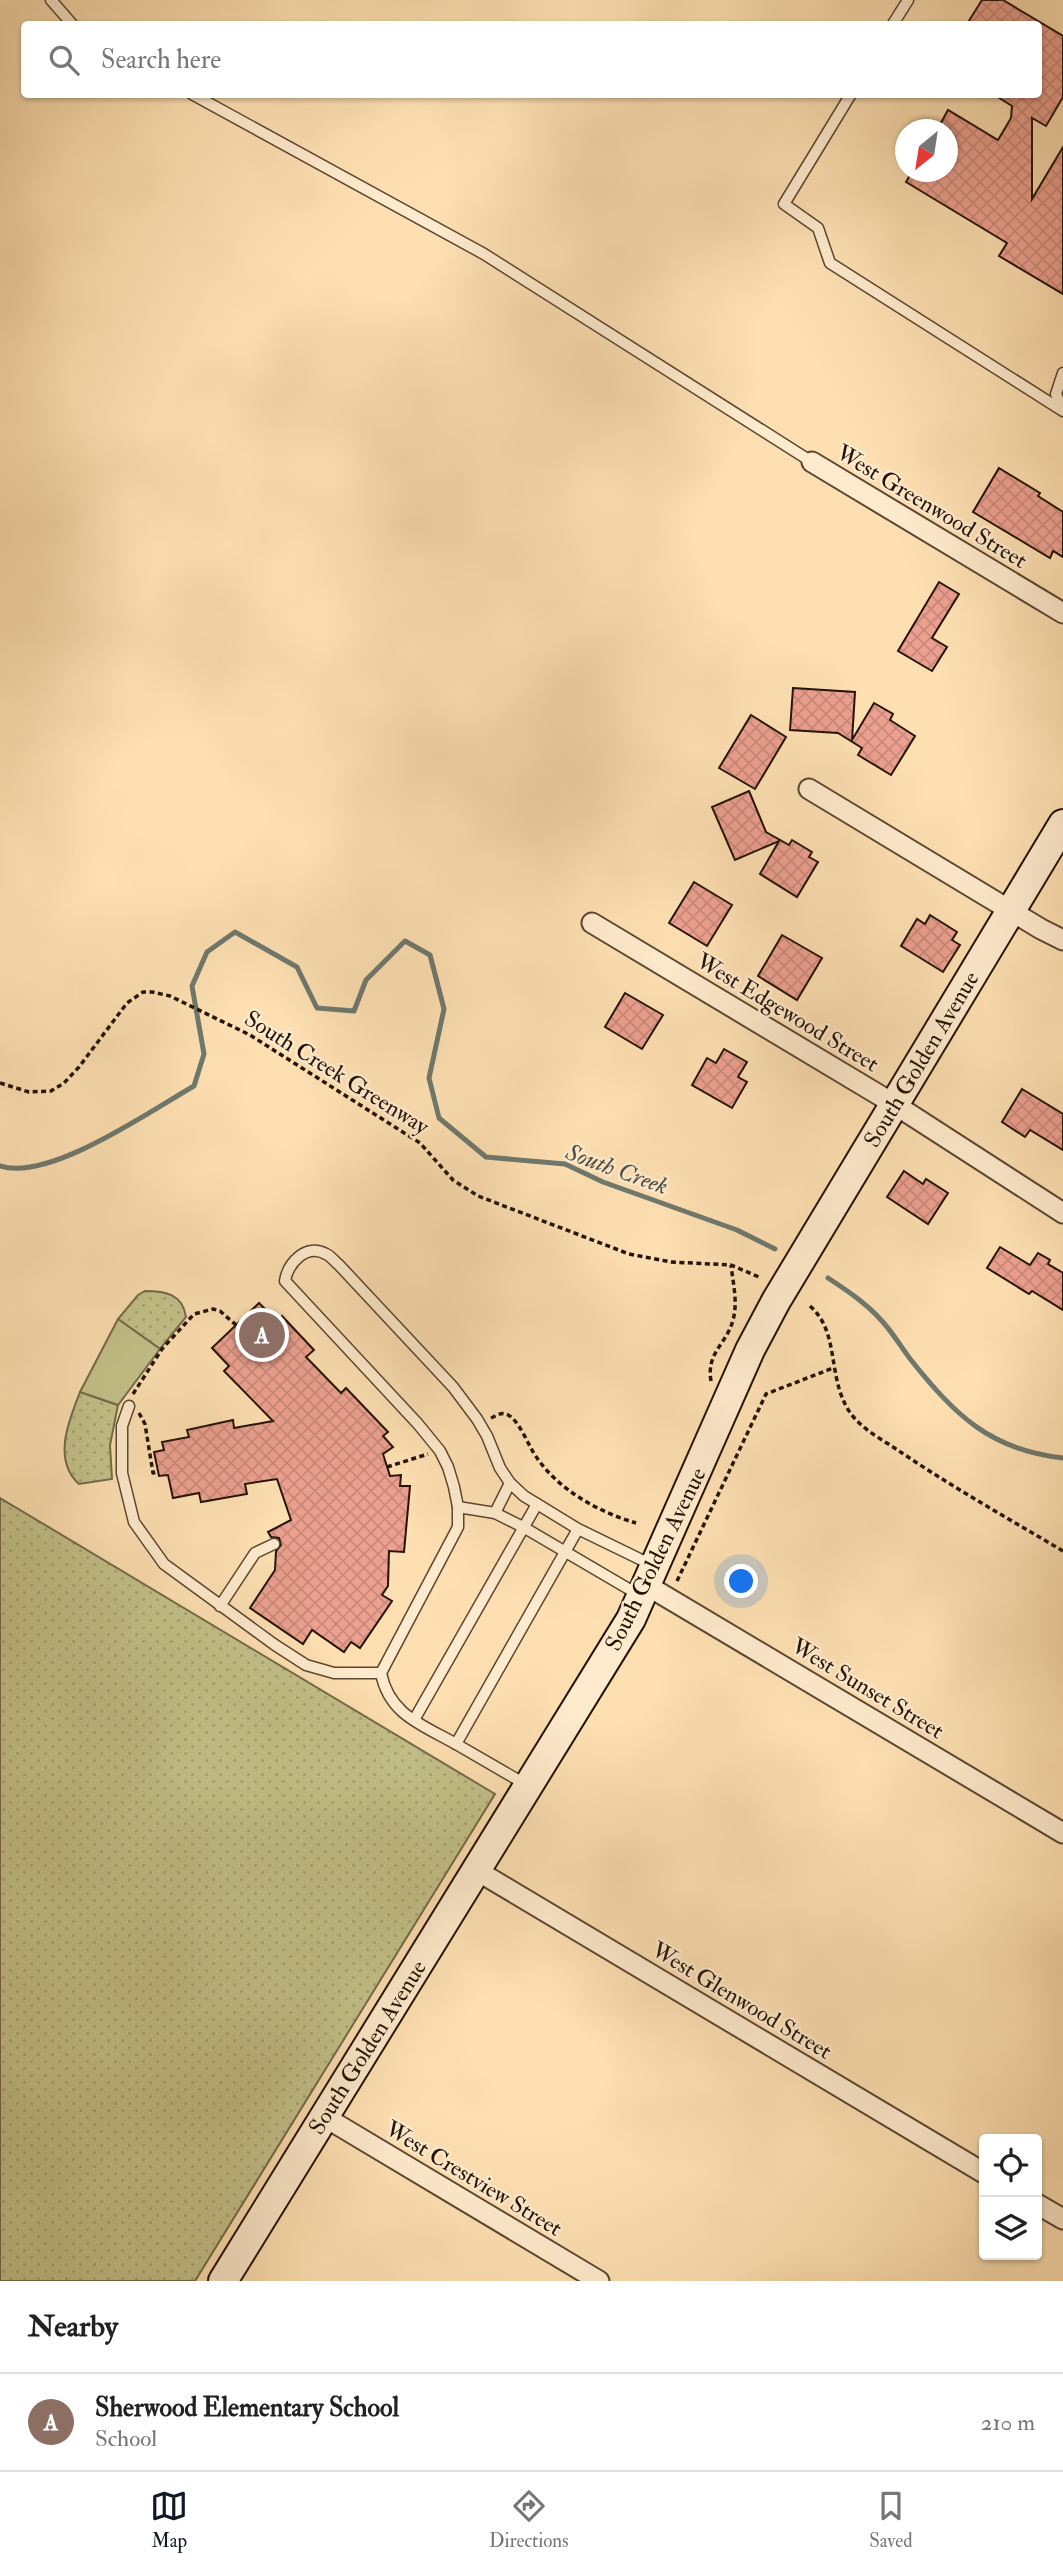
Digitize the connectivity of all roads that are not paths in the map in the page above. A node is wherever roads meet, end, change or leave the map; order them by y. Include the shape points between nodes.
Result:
1 (51, 0) edge
2 (908, 0) edge
3 (69, 21) edge
4 (895, 21) edge
5 (199, 98) edge
6 (849, 98) edge
7 (1063, 373) edge
8 (1062, 410) edge
9 (812, 463) joint
10 (1063, 613) edge
11 (809, 789) dead end
12 (1063, 824) edge
13 (1011, 911) junction
14 (592, 923) dead end
15 (1063, 940) edge
16 (894, 1104) junction
17 (1063, 1213) edge
18 (129, 1406) road end
19 (510, 1483) junction
20 (537, 1504) junction
21 (458, 1507) junction
22 (495, 1513) junction
23 (523, 1527) junction
24 (578, 1529) junction
25 (274, 1544) dead end
26 (565, 1552) junction
27 (648, 1583) junction
28 (219, 1606) junction
29 (381, 1673) junction
30 (414, 1720) junction
31 (456, 1744) junction
32 (528, 1786) junction
33 (1063, 1833) edge
34 (476, 1870) junction
35 (324, 2116) junction
36 (979, 2170) edge
37 (1042, 2207) edge
38 (1063, 2219) edge
39 (223, 2281) edge
40 (599, 2281) edge

1 - 3 lane
2 - 4 lane
5 - 9 lane via 484,254
6 - 8 lane via 784,204 818,228 830,263
7 - 8 lane via 1056,394
9 - 10 street, West Greenwood Street
11 - 13 street
12 - 13 street, South Golden Avenue
13 - 15 street
13 - 16 street, South Golden Avenue
14 - 16 street, West Edgewood Street
16 - 17 street, West Edgewood Street
16 - 27 street, South Golden Avenue via 769,1313
18 - 28 lane via 122,1426 122,1473 134,1522 164,1564
19 - 20 lane
19 - 21 lane via 488,1436 453,1387 339,1265 325,1253 314,1251 292,1261 285,1281 440,1451
19 - 22 lane
20 - 23 lane
20 - 24 lane
21 - 22 lane
21 - 29 lane via 458,1527
22 - 23 lane
23 - 26 lane
23 - 30 lane
24 - 26 lane
24 - 27 lane
25 - 28 lane via 255,1553
26 - 27 lane
26 - 31 lane
27 - 32 street, South Golden Avenue via 606,1662
27 - 33 street, West Sunset Street
28 - 29 lane via 306,1665 334,1673
29 - 30 lane via 393,1704
30 - 31 lane
31 - 32 lane
32 - 34 street, South Golden Avenue
34 - 35 street, South Golden Avenue
34 - 36 street, West Glenwood Street
35 - 39 street, South Golden Avenue
35 - 40 street, West Crestview Street
37 - 38 street

